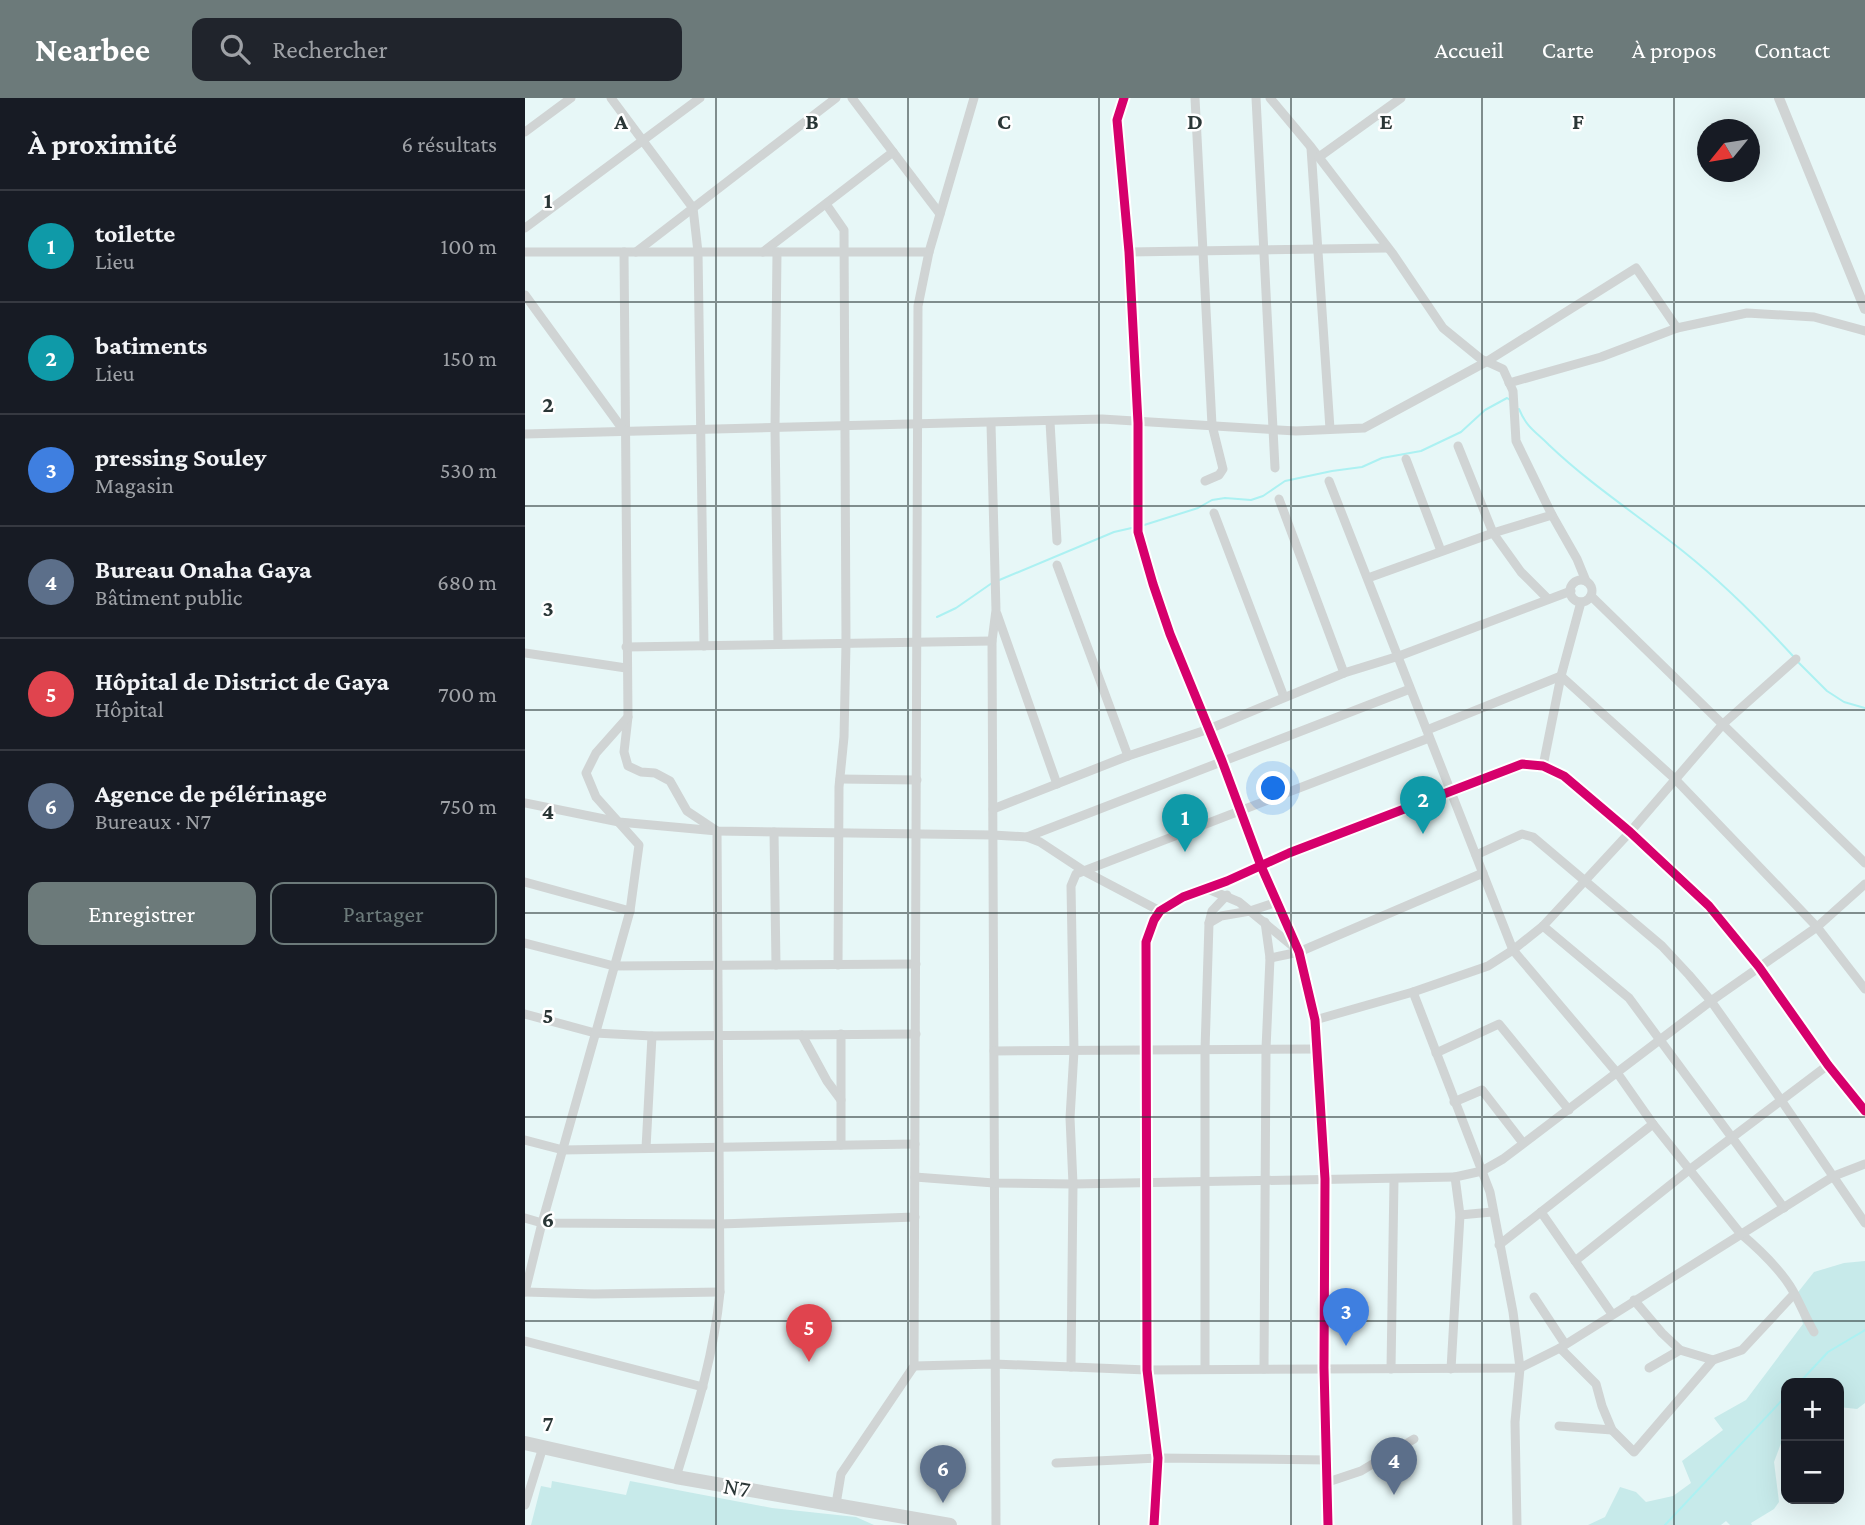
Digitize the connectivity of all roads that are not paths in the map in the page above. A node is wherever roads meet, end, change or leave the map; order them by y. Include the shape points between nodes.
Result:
1 (571, 98) edge
2 (611, 98) edge
3 (700, 98) edge
4 (836, 98) edge
5 (852, 98) edge
6 (974, 98) edge
7 (1123, 98) edge
8 (1195, 98) edge
9 (1256, 98) edge
10 (1270, 98) edge
11 (1401, 98) edge
12 (1779, 98) edge
13 (525, 132) edge
14 (644, 140) junction
15 (1311, 147) junction
16 (893, 152) junction
17 (1319, 157) junction
18 (826, 204) junction
19 (693, 208) junction
20 (940, 214) junction
21 (525, 228) edge
22 (1387, 247) junction
23 (1318, 249) junction
24 (1263, 250) junction
25 (1203, 251) junction
26 (525, 252) edge
27 (624, 252) junction
28 (636, 252) junction
29 (698, 252) junction
30 (763, 252) junction
31 (777, 252) junction
32 (844, 252) junction
33 (929, 252) junction
34 (1129, 252) junction
35 (525, 295) edge
36 (1865, 309) edge
37 (1677, 328) junction
38 (1865, 331) edge
39 (1486, 362) junction
40 (1509, 383) junction
41 (1050, 422) junction
42 (1138, 423) junction
43 (991, 424) junction
44 (918, 425) junction
45 (1212, 425) junction
46 (845, 427) junction
47 (775, 429) junction
48 (1272, 429) junction
49 (1330, 429) junction
50 (701, 430) junction
51 (625, 432) junction
52 (525, 435) edge
53 (1458, 446) dead end
54 (1406, 459) dead end
55 (1275, 468) dead end
56 (1205, 481) dead end
57 (1329, 481) dead end
58 (1279, 499) dead end
59 (1213, 513) dead end
60 (1552, 515) junction
61 (1493, 533) junction
62 (1057, 541) dead end
63 (1441, 551) junction
64 (1057, 565) dead end
65 (1368, 578) junction
66 (1586, 581) junction
67 (1571, 591) junction
68 (1591, 596) junction
69 (1548, 599) junction
70 (1581, 602) junction
71 (996, 610) junction
72 (992, 641) junction
73 (917, 642) junction
74 (846, 643) junction
75 (778, 644) junction
76 (704, 646) junction
77 (626, 648) junction
78 (525, 653) edge
79 (1399, 656) junction
80 (1796, 659) dead end
81 (626, 668) junction
82 (1344, 673) junction
83 (1561, 676) junction
84 (1411, 688) junction
85 (1284, 697) junction
86 (628, 717) junction
87 (1723, 724) junction
88 (1209, 729) junction
89 (1428, 734) junction
90 (1128, 756) junction
91 (1222, 761) junction
92 (1543, 766) junction
93 (840, 779) junction
94 (1675, 779) junction
95 (917, 780) junction
96 (1057, 784) junction
97 (1451, 791) junction
98 (525, 803) edge
99 (993, 809) junction
100 (1240, 812) junction
101 (619, 822) junction
102 (717, 831) junction
103 (774, 832) junction
104 (1630, 832) junction
105 (839, 833) junction
106 (916, 834) junction
107 (993, 835) junction
108 (1027, 837) junction
109 (1476, 855) junction
110 (1865, 863) edge
111 (1261, 866) junction
112 (1084, 871) junction
113 (1483, 873) junction
114 (1583, 881) junction
115 (525, 882) edge
116 (1865, 884) edge
117 (1208, 889) junction
118 (1227, 895) junction
119 (1277, 902) junction
120 (630, 911) junction
121 (1160, 911) junction
122 (1250, 911) junction
123 (1265, 922) junction
124 (1209, 923) junction
125 (1543, 926) junction
126 (1817, 927) junction
127 (525, 943) edge
128 (1513, 950) junction
129 (1299, 951) junction
130 (1270, 958) junction
131 (916, 964) junction
132 (718, 965) junction
133 (776, 965) junction
134 (838, 965) junction
135 (614, 966) junction
136 (1759, 967) junction
137 (1865, 989) edge
138 (1413, 992) junction
139 (1711, 1002) junction
140 (525, 1014) edge
141 (1315, 1020) junction
142 (595, 1033) junction
143 (841, 1034) junction
144 (916, 1034) junction
145 (802, 1035) junction
146 (652, 1036) junction
147 (719, 1036) junction
148 (1661, 1041) junction
149 (1205, 1049) junction
150 (1266, 1049) junction
151 (1317, 1049) junction
152 (1145, 1050) junction
153 (994, 1051) junction
154 (1074, 1051) junction
155 (1436, 1053) junction
156 (1828, 1065) junction
157 (1618, 1074) junction
158 (841, 1100) junction
159 (1781, 1100) junction
160 (1454, 1102) junction
161 (1569, 1111) junction
162 (1865, 1111) edge
163 (1653, 1124) junction
164 (1732, 1139) junction
165 (525, 1140) edge
166 (1523, 1143) junction
167 (915, 1144) junction
168 (841, 1145) junction
169 (719, 1147) junction
170 (646, 1149) junction
171 (563, 1150) junction
172 (1865, 1164) edge
173 (1689, 1170) junction
174 (1482, 1171) junction
175 (1834, 1176) junction
176 (915, 1177) junction
177 (1455, 1177) junction
178 (1265, 1179) junction
179 (1325, 1179) junction
180 (1204, 1180) junction
181 (1394, 1180) junction
182 (1146, 1182) junction
183 (994, 1183) junction
184 (1073, 1184) junction
185 (1784, 1208) junction
186 (1492, 1212) junction
187 (1541, 1212) junction
188 (1460, 1215) junction
189 (915, 1217) junction
190 (525, 1218) edge
191 (542, 1223) junction
192 (1865, 1223) edge
193 (720, 1224) junction
194 (1739, 1233) junction
195 (1499, 1245) junction
196 (1575, 1261) junction
197 (525, 1292) edge
198 (720, 1292) junction
199 (1794, 1294) junction
200 (1534, 1297) dead end
201 (1634, 1300) junction
202 (1612, 1314) junction
203 (1814, 1332) dead end
204 (525, 1340) edge
205 (1563, 1346) junction
206 (1680, 1350) junction
207 (1713, 1360) junction
208 (994, 1364) junction
209 (915, 1366) junction
210 (1072, 1367) junction
211 (1324, 1368) junction
212 (1520, 1368) junction
213 (1649, 1368) dead end
214 (1205, 1369) junction
215 (1264, 1369) junction
216 (1391, 1369) junction
217 (1451, 1369) junction
218 (1147, 1370) junction
219 (703, 1387) junction
220 (1559, 1426) dead end
221 (1612, 1430) junction
222 (1414, 1438) dead end
223 (525, 1443) edge
224 (543, 1447) junction
225 (1157, 1458) junction
226 (1328, 1461) junction
227 (1055, 1462) dead end
228 (676, 1476) junction
229 (1328, 1482) junction
230 (836, 1504) junction
231 (525, 1505) edge
232 (943, 1524) edge
233 (996, 1525) edge
234 (1154, 1525) edge
235 (1328, 1525) edge
236 (1517, 1525) edge

1 - 13 street
2 - 14 street
3 - 14 street
4 - 19 street
5 - 16 street
6 - 20 street
7 - 34 street via 1117,120
8 - 25 street
9 - 24 street
10 - 15 street
11 - 17 street
12 - 36 street
14 - 19 street
14 - 21 street
15 - 17 street
15 - 23 street
16 - 18 street
16 - 20 street
17 - 22 street
18 - 30 street
18 - 32 street via 844,230
19 - 28 street
19 - 29 street
20 - 33 street
22 - 23 street
22 - 39 street via 1443,328
23 - 24 street
23 - 49 street
24 - 25 street
24 - 48 street
25 - 34 street
25 - 45 street
26 - 27 street
27 - 28 street
27 - 51 street
28 - 29 street
29 - 30 street
29 - 50 street
30 - 31 street
31 - 32 street
31 - 47 street
32 - 33 street
32 - 46 street
33 - 44 street via 918,306
34 - 42 street
35 - 51 street
37 - 38 street via 1747,313 1814,317
37 - 39 street via 1636,268
37 - 40 street via 1601,357
39 - 40 street via 1503,369
39 - 49 street via 1364,428
40 - 60 street via 1516,441
41 - 42 street via 1103,419
41 - 43 street
41 - 62 street
42 - 45 street
42 - 88 street via 1138,533 1157,597
43 - 44 street
43 - 71 street
44 - 46 street
44 - 73 street
45 - 48 street
45 - 56 street via 1223,469
46 - 47 street
46 - 74 street
47 - 50 street
47 - 75 street
48 - 49 street
48 - 55 street
50 - 51 street
50 - 76 street
51 - 52 street
51 - 77 street
53 - 61 street
54 - 63 street
57 - 65 street
58 - 82 street
59 - 85 street
60 - 61 street
60 - 66 street
61 - 63 street
61 - 69 street
63 - 65 street
64 - 90 street
65 - 79 street
66 - 67 street via 1575,582
66 - 68 street
67 - 69 street
67 - 70 street
68 - 70 street
68 - 87 street
69 - 79 street
70 - 83 street
71 - 72 street
71 - 96 street
72 - 73 street
72 - 99 street
73 - 74 street
73 - 95 street
74 - 75 street
74 - 93 street
75 - 76 street
76 - 77 street
77 - 81 street
78 - 81 street
79 - 82 street
79 - 84 street
80 - 87 street
81 - 86 street
82 - 85 street
83 - 89 street
83 - 92 street
83 - 94 street
84 - 89 street
84 - 91 street
85 - 88 street
86 - 101 street via 586,773 596,797
86 - 102 street via 624,752 628,766 670,781 687,811
87 - 94 street
87 - 110 street
88 - 90 street
88 - 91 street
89 - 97 street
89 - 100 street
90 - 96 street
91 - 100 street
91 - 108 street
92 - 97 street via 1522,764
92 - 104 street via 1564,776
93 - 95 street
93 - 105 street
94 - 104 street
94 - 126 street
95 - 106 street
96 - 99 street
97 - 109 street
97 - 111 street
98 - 101 street
99 - 107 street
100 - 111 street
100 - 112 street
101 - 102 street
101 - 120 street via 639,845
102 - 103 street
102 - 132 street
103 - 105 street
103 - 133 street
104 - 114 street
104 - 136 street via 1709,906
105 - 106 street
105 - 134 street
106 - 107 street
106 - 131 street
107 - 108 street
107 - 153 street
108 - 112 street
109 - 113 street
109 - 114 street via 1522,834 1533,837
111 - 117 street
111 - 119 street
112 - 121 street
112 - 154 street via 1076,874 1071,886
113 - 128 street
113 - 129 street
114 - 125 street
114 - 139 street via 1662,946
115 - 120 street
116 - 126 street
117 - 118 street
117 - 121 street
118 - 122 street
118 - 124 street via 1212,911
119 - 122 street
119 - 129 street
120 - 135 street
121 - 152 street via 1146,942
122 - 123 street
122 - 124 street
123 - 129 street
123 - 130 street
124 - 149 street
125 - 128 street
125 - 148 street via 1629,998
126 - 136 street
126 - 137 street
127 - 135 street
128 - 138 street via 1488,966
128 - 157 street
129 - 130 street
129 - 141 street
130 - 150 street
131 - 134 street
131 - 144 street
132 - 133 street
132 - 135 street
132 - 147 street
133 - 134 street
135 - 142 street
136 - 139 street
136 - 156 street
138 - 141 street
138 - 155 street
139 - 148 street
139 - 159 street
140 - 142 street
141 - 151 street
142 - 146 street
142 - 171 street
143 - 144 street
143 - 145 street
143 - 158 street
144 - 167 street
145 - 147 street
145 - 158 street
146 - 147 street
146 - 170 street
147 - 169 street
148 - 157 street
148 - 164 street
149 - 150 street
149 - 152 street
149 - 180 street
150 - 151 street
150 - 178 street
151 - 179 street
152 - 154 street
152 - 182 street
153 - 154 street
153 - 183 street
154 - 184 street
155 - 160 street
155 - 161 street via 1499,1024
156 - 159 street
156 - 162 street
157 - 161 street
157 - 163 street
158 - 168 street
159 - 164 street
159 - 175 street
160 - 166 street via 1482,1090
160 - 174 street
161 - 166 street
163 - 173 street
163 - 187 street
164 - 173 street
164 - 185 street
165 - 171 street
166 - 174 street
167 - 168 street
167 - 176 street
168 - 169 street
169 - 170 street
169 - 193 street
170 - 171 street
171 - 191 street
172 - 175 street
173 - 194 street
173 - 196 street
174 - 177 street
174 - 186 street
175 - 185 street
175 - 192 street
176 - 183 street
176 - 189 street
177 - 181 street
177 - 188 street
178 - 179 street
178 - 180 street
178 - 215 street
179 - 181 street
179 - 211 street
180 - 182 street
180 - 214 street
181 - 216 street
182 - 184 street
182 - 218 street
183 - 184 street
183 - 208 street
184 - 210 street
185 - 194 street
186 - 188 street
186 - 195 street
187 - 195 street
187 - 196 street
188 - 217 street
189 - 193 street
189 - 209 street
190 - 191 street
191 - 193 street
191 - 197 street
193 - 198 street
194 - 199 street via 1775,1266
194 - 201 street
195 - 212 street
196 - 202 street
197 - 198 street
198 - 219 street
199 - 203 street
199 - 207 street via 1742,1350
200 - 205 street
201 - 202 street
201 - 206 street
202 - 205 street
204 - 219 street
205 - 212 street
205 - 221 street via 1596,1384
206 - 207 street
206 - 213 street
207 - 221 street via 1637,1450 1630,1451
208 - 209 street
208 - 210 street
208 - 233 street
209 - 230 street via 841,1474
210 - 218 street
211 - 215 street
211 - 216 street
211 - 226 street
212 - 217 street
212 - 236 street via 1515,1422
214 - 215 street
214 - 218 street
216 - 217 street
218 - 225 street
219 - 228 street
220 - 221 street
222 - 229 street via 1361,1471
223 - 224 main road, N7
224 - 228 main road, N7
224 - 231 street
225 - 226 street
225 - 227 street
225 - 234 street
226 - 229 street
228 - 230 main road, N7
229 - 235 street
230 - 232 main road, N7

